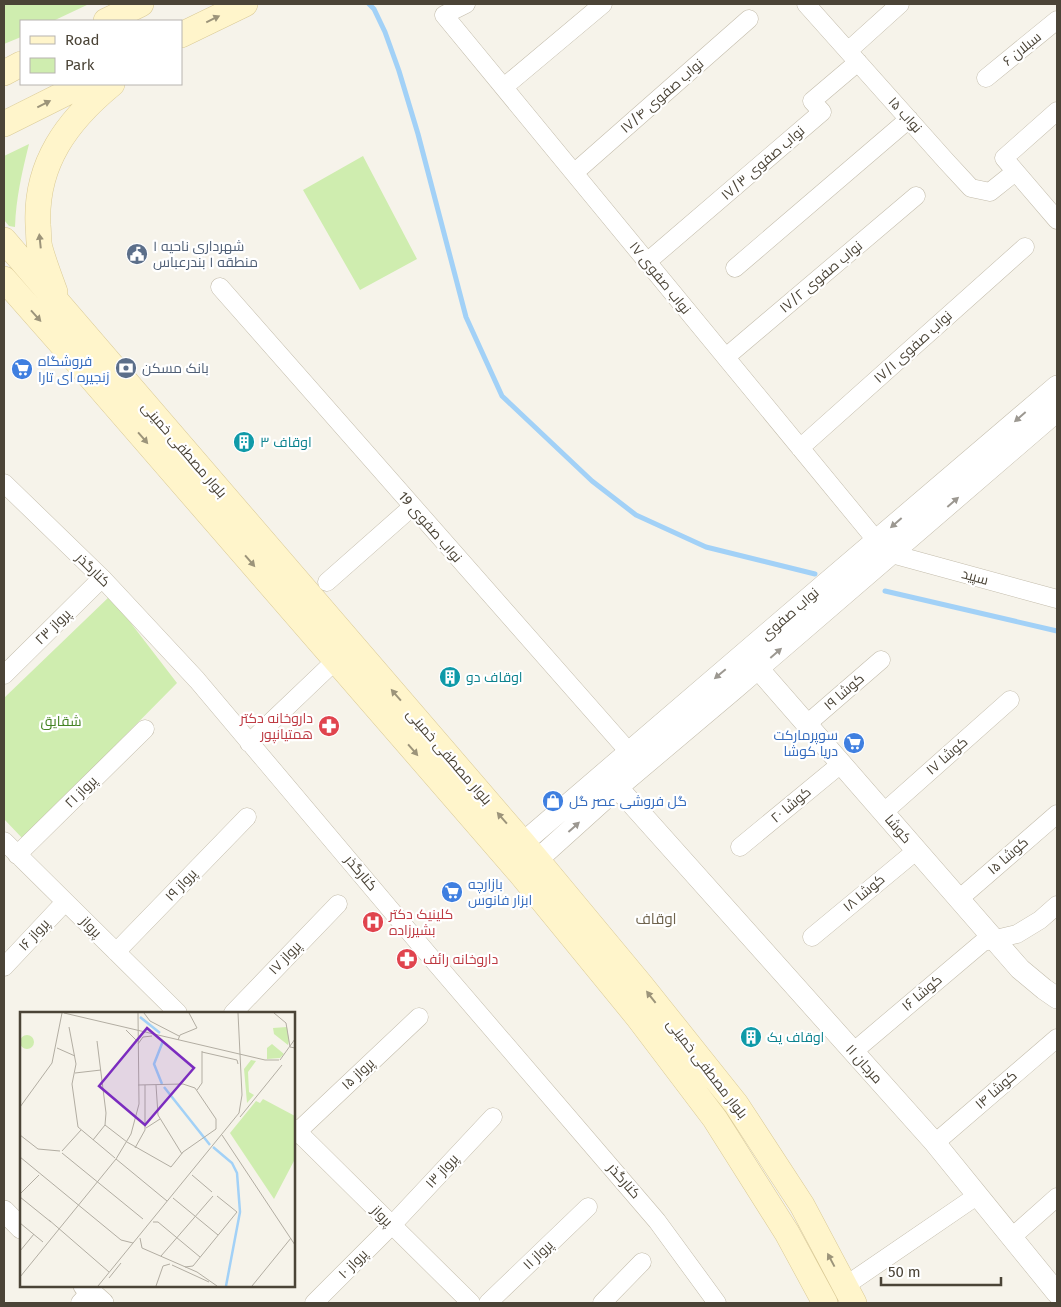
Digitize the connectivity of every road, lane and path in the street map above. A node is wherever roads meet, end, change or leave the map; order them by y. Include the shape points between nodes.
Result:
1 (141, 4) edge
2 (245, 4) edge
3 (466, 4) edge
4 (603, 4) edge
5 (806, 4) edge
6 (900, 4) edge
7 (749, 19) dead end
8 (108, 20) edge
9 (1057, 20) edge
10 (182, 35) edge
11 (853, 56) junction
12 (20, 60) edge
13 (20, 64) edge
14 (4, 65) edge
15 (4, 72) edge
16 (986, 78) dead end
17 (82, 85) edge
18 (111, 85) edge
19 (504, 88) junction
20 (1057, 111) edge
21 (909, 119) junction
22 (4, 124) edge
23 (1016, 172) junction
24 (574, 173) junction
25 (916, 196) dead end
26 (1057, 220) edge
27 (4, 240) edge
28 (1025, 247) dead end
29 (647, 262) junction
30 (735, 268) dead end
31 (4, 279) edge
32 (220, 287) dead end
33 (59, 304) junction
34 (726, 357) junction
35 (1057, 386) edge
36 (1057, 411) edge
37 (800, 448) junction
38 (4, 484) edge
39 (412, 507) junction
40 (884, 547) junction
41 (102, 578) junction
42 (327, 582) dead end
43 (1057, 599) edge
44 (336, 660) junction
45 (752, 660) junction
46 (881, 660) dead end
47 (4, 675) edge
48 (1010, 700) dead end
49 (807, 724) junction
50 (145, 729) dead end
51 (249, 742) junction
52 (635, 760) junction
53 (842, 763) junction
54 (611, 780) junction
55 (884, 812) junction
56 (1057, 814) edge
57 (246, 817) dead end
58 (4, 841) edge
59 (740, 847) dead end
60 (917, 850) junction
61 (17, 855) junction
62 (522, 859) junction
63 (959, 899) junction
64 (65, 902) junction
65 (338, 904) dead end
66 (1057, 905) edge
67 (812, 937) dead end
68 (994, 938) junction
69 (116, 952) junction
70 (4, 967) edge
71 (1057, 998) edge
72 (177, 1012) edge
73 (234, 1012) edge
74 (419, 1017) dead end
75 (1057, 1038) edge
76 (853, 1052) junction
77 (493, 1117) dead end
78 (295, 1131) edge
79 (936, 1143) junction
80 (978, 1195) junction
81 (1057, 1197) edge
82 (588, 1207) dead end
83 (4, 1212) edge
84 (392, 1225) junction
85 (20, 1227) edge
86 (1012, 1237) junction
87 (642, 1262) dead end
88 (1057, 1293) edge
89 (849, 1295) edge
90 (314, 1303) edge
91 (471, 1303) edge
92 (488, 1303) edge
93 (602, 1303) edge
94 (718, 1303) edge
95 (825, 1303) edge

1 - 8 main road
10 -> 2 main road
3 - 19 street, نواب صفوی ۱۷ via 444,15
4 - 19 street
5 - 11 street, نواب ۱۵
6 - 11 street
7 - 24 street, نواب صفوی ۱۷/۴
9 - 16 street, سبلان ۶
11 - 21 street, نواب ۱۵
11 - 29 street, نواب صفوی ۱۷/۳ via 812,100 822,112
12 - 14 main road
13 - 15 main road
22 -> 17 main road
33 -> 18 main road via 40,247 40,189 47,165 61,139 76,118
19 - 24 street, نواب صفوی ۱۷
20 - 23 street via 1004,158
21 - 23 street, نواب ۱۵ via 971,188 990,192
21 - 30 street
23 - 26 street
24 - 29 street, نواب صفوی ۱۷
25 - 34 street, نواب صفوی ۱۷/۲
27 - 33 main road, بلوار مصطفی خمینی
28 - 37 street, نواب صفوی ۱۷/۱
29 - 34 street, نواب صفوی ۱۷
31 -> 44 main road, بلوار مصطفی خمینی
32 - 39 street, نواب صفوی 19
62 -> 33 main road, بلوار مصطفی خمینی
34 - 37 street, نواب صفوی ۱۷
35 -> 40 street, نواب صفوی
40 -> 36 street, نواب صفوی
37 - 40 street, نواب صفوی ۱۷
38 - 41 street, کنارگذر
39 - 42 street
39 - 52 street, نواب صفوی 19
40 - 43 street, سپید
40 - 45 street, نواب صفوی
41 - 47 street, پرواز ۲۳
41 - 51 street, کنارگذر via 197,680
44 - 51 street
44 -> 62 main road, بلوار مصطفی خمینی
45 - 49 street, کوشا
45 - 52 street, نواب صفوی
46 - 49 street, کوشا ۱۹
48 - 55 street, کوشا ۱۷
49 - 53 street, کوشا
50 - 61 street, پرواز ۲۱
51 - 94 street, کنارگذر via 657,1221
52 - 54 street, نواب صفوی
53 - 55 street, کوشا
53 - 59 street, کوشا ۲۰
54 - 62 street, نواب صفوی
54 - 76 street, مرجان ۱۱
55 - 60 street, کوشا
56 - 63 street, کوشا ۱۵
57 - 69 street, پرواز ۱۹
58 - 61 street, پرواز
60 - 63 street, کوشا
60 - 67 street, کوشا ۱۸
61 - 64 street, پرواز
89 -> 62 main road, بلوار مصطفی خمینی via 802,1205 736,1104 641,985
62 - 95 main road, بلوار مصطفی خمینی via 715,1119 787,1233
63 - 68 street, کوشا
64 - 69 street, پرواز
64 - 70 street, پرواز ۱۶
65 - 73 street, پرواز ۱۷
66 - 68 street, کوشا ۱۶ via 1017,934
68 - 71 street, کوشا via 1020,969
68 - 76 street, کوشا ۱۶ via 983,942
69 - 72 street, پرواز
74 - 78 street, پرواز ۱۵
75 - 79 street, کوشا ۱۴
76 - 79 street, مرجان ۱۱
77 - 84 street, پرواز ۱۳
78 - 84 street, پرواز
79 - 80 street, مرجان ۱۱
80 - 86 street, مرجان ۱۱
80 - 89 street
81 - 86 street
82 - 92 street, پرواز ۱۱
83 - 85 street
84 - 90 street, پرواز ۱۰
84 - 91 street, پرواز
86 - 88 street, مرجان ۱۱
87 - 93 street

